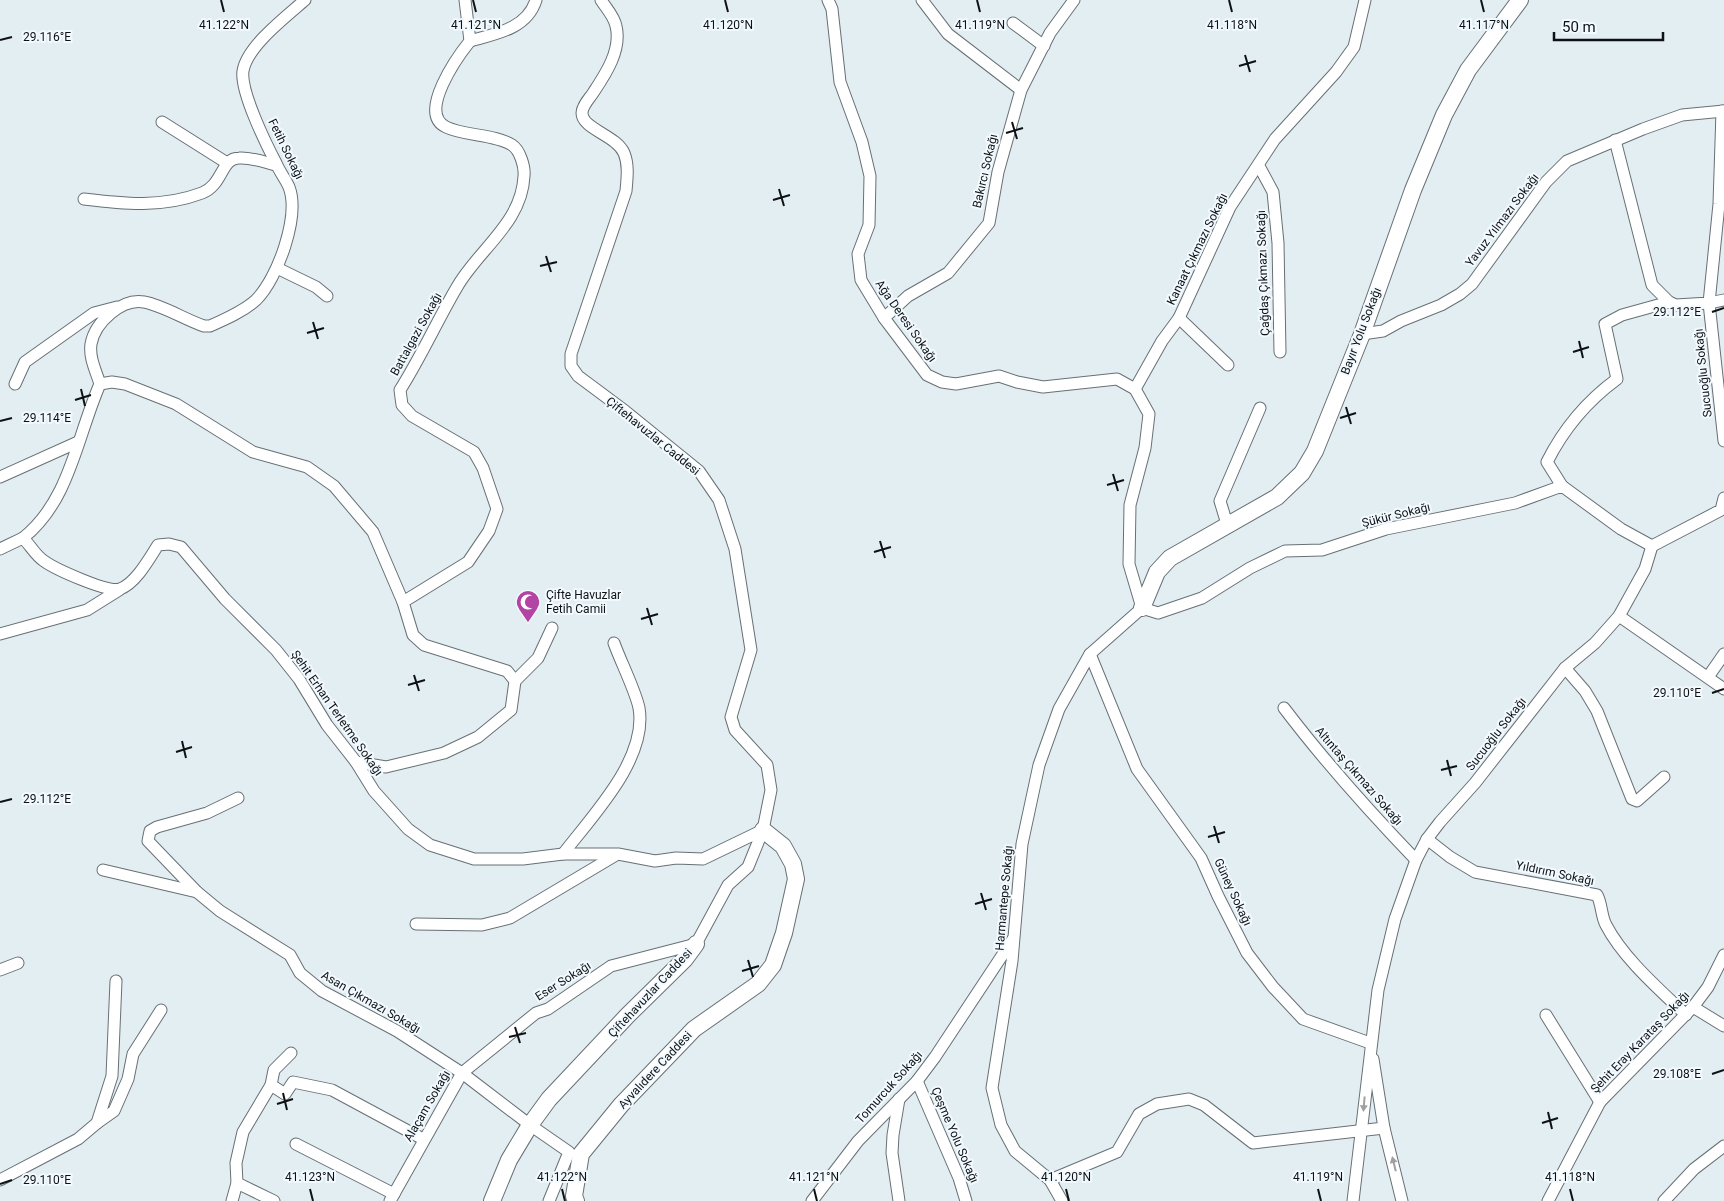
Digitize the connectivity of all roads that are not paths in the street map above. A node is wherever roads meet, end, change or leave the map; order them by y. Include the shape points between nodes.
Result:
1 (305, 0) edge
2 (465, 0) edge
3 (536, 0) edge
4 (600, 0) edge
5 (828, 0) edge
6 (922, 0) edge
7 (1074, 0) edge
8 (1365, 0) edge
9 (1520, 0) edge
10 (1013, 23) dead end
11 (470, 41) junction
12 (1044, 46) junction
13 (1021, 90) junction
14 (1723, 111) edge
15 (162, 122) dead end
16 (1615, 140) junction
17 (226, 163) junction
18 (276, 165) junction
19 (1259, 166) junction
20 (84, 199) dead end
21 (277, 268) junction
22 (327, 296) dead end
23 (1724, 300) edge
24 (1669, 302) junction
25 (1709, 303) junction
26 (117, 307) junction
27 (884, 318) junction
28 (1179, 318) junction
29 (1362, 334) junction
30 (1280, 352) dead end
31 (1228, 366) dead end
32 (15, 384) dead end
33 (100, 384) junction
34 (1135, 389) junction
35 (1721, 391) edge
36 (1260, 408) dead end
37 (1724, 441) edge
38 (78, 442) junction
39 (0, 477) edge
40 (1562, 486) junction
41 (1724, 498) edge
42 (1723, 510) edge
43 (1227, 524) junction
44 (23, 538) junction
45 (1652, 546) junction
46 (0, 548) edge
47 (119, 590) junction
48 (404, 602) junction
49 (1142, 608) junction
50 (1620, 616) junction
51 (552, 628) dead end
52 (0, 634) edge
53 (614, 643) dead end
54 (1090, 654) junction
55 (1724, 654) edge
56 (1565, 668) junction
57 (1708, 677) junction
58 (515, 682) junction
59 (1724, 689) edge
60 (1284, 708) dead end
61 (356, 762) junction
62 (1664, 777) dead end
63 (238, 798) dead end
64 (763, 830) junction
65 (1427, 839) junction
66 (563, 854) junction
67 (618, 854) junction
68 (1416, 860) junction
69 (103, 870) dead end
70 (197, 892) junction
71 (416, 924) dead end
72 (1014, 937) junction
73 (696, 944) junction
74 (1724, 955) edge
75 (18, 963) dead end
76 (0, 970) edge
77 (116, 981) dead end
78 (161, 1010) dead end
79 (1690, 1011) junction
80 (1546, 1015) dead end
81 (1724, 1026) edge
82 (1370, 1043) junction
83 (291, 1053) dead end
84 (462, 1074) junction
85 (917, 1081) junction
86 (271, 1085) junction
87 (899, 1098) junction
88 (1600, 1102) junction
89 (97, 1123) junction
90 (530, 1125) junction
91 (1384, 1128) junction
92 (1362, 1132) junction
93 (423, 1139) junction
94 (296, 1144) dead end
95 (1724, 1146) edge
96 (575, 1153) junction
97 (0, 1180) edge
98 (1050, 1180) junction
99 (237, 1183) junction
100 (392, 1197) edge
101 (232, 1201) edge
102 (274, 1201) edge
103 (492, 1201) edge
104 (549, 1201) edge
105 (576, 1201) edge
106 (812, 1201) edge
107 (899, 1201) edge
108 (966, 1201) edge
109 (1062, 1201) edge
110 (1353, 1201) edge
111 (1402, 1201) edge
112 (1548, 1201) edge
113 (1664, 1201) edge

1 - 18 street, Fetih Sokağı via 258,44 243,70 243,83
2 - 11 street
3 - 11 street via 530,14 521,23
4 - 64 street, Çiftehavuzlar Caddesi via 616,26 617,35 609,69 582,109 582,117 585,123 609,136 624,153 628,171 626,191 570,354 571,366 578,376 699,471 720,500 735,550 750,650 731,717 735,730 767,765 771,777
5 - 27 street, Ağa Deresi Sokağı via 832,9 840,82 862,142 870,176 869,225 858,254 861,280
6 - 13 street via 948,34
7 - 12 street, Bakırcı Sokağı
8 - 19 street, Kanaat Çıkmazı Sokağı via 1354,46 1336,72 1275,139
9 - 29 street, Bayır Yolu Sokağı via 1468,70 1444,115 1413,190
10 - 12 street
11 - 48 street, Battalgazi Sokağı via 444,79 436,105 437,117 444,127 512,145 520,157 524,174 522,188 502,230 458,286 400,390 402,405 412,416 474,452 497,509 490,531 468,562
12 - 13 street, Bakırcı Sokağı
13 - 27 street, Bakırcı Sokağı via 996,180 989,223 948,273 908,296
14 - 16 street, Yavuz Yılmazı Sokağı via 1682,115
14 - 25 street, Sucuoğlu Sokağı via 1719,204
15 - 17 street
16 - 24 street via 1652,285
16 - 29 street, Yavuz Yılmazı Sokağı via 1567,161 1546,182 1472,284 1460,294 1383,331
17 - 18 street via 237,157
17 - 20 street via 219,181 200,194 138,205
18 - 21 street, Fetih Sokağı via 292,195 287,236
19 - 28 street, Kanaat Çıkmazı Sokağı via 1230,207
19 - 30 street, Çağdaş Çıkmazı Sokağı via 1273,192 1278,243
21 - 22 street
21 - 26 street, Fetih Sokağı via 256,300 210,326 144,302
23 - 25 street
24 - 25 street via 1676,305
24 - 40 street via 1622,315 1605,324 1617,379 1594,396 1558,440 1547,462
25 - 35 street, Sucuoğlu Sokağı
26 - 32 street, Fetih Sokağı via 94,313 25,362
26 - 33 street via 94,334 91,344
27 - 34 street, Ağa Deresi Sokağı via 926,375 942,382 956,384 999,376 1043,387 1117,379
28 - 31 street
28 - 34 street, Kanaat Çıkmazı Sokağı
29 - 43 street, Bayır Yolu Sokağı via 1315,452 1302,473 1277,497
33 - 38 street
33 - 48 street via 125,384 176,404 253,452 307,467 334,486 373,532
34 - 49 street via 1148,414 1145,448 1130,505 1129,564
35 - 37 street, Sucuoğlu Sokağı
36 - 43 street via 1220,501
38 - 39 street
38 - 44 street via 77,455 57,496 34,530
40 - 45 street via 1621,529
40 - 49 street, Şükür Sokağı via 1515,503 1386,530 1322,550 1285,551 1202,598 1158,613
41 - 42 street
42 - 45 street
43 - 49 street, Bayır Yolu Sokağı via 1170,558 1156,572
44 - 46 street
44 - 47 street via 43,561 106,588
45 - 50 street, Sucuoğlu Sokağı via 1645,568
47 - 52 street via 87,610
47 - 61 street, Şehit Erhan Terletme Sokağı via 129,583 158,545 181,547 225,599 276,650
48 - 58 street via 413,635 424,645 507,671
49 - 54 street, Harmantepe Sokağı
50 - 56 street, Sucuoğlu Sokağı via 1596,643
50 - 57 street
51 - 58 street via 538,658
53 - 66 street via 640,709 634,751 619,781
54 - 72 street, Harmantepe Sokağı via 1059,708 1039,765 1022,844
54 - 82 street, Güney Sokağı via 1138,769 1202,858 1248,953 1273,987 1303,1019
55 - 57 street
56 - 62 street via 1597,711 1632,799 1637,800
56 - 65 street, Sucuoğlu Sokağı
57 - 59 street
58 - 61 street via 511,710 478,737 444,753 386,767
60 - 68 street, Altıntaş Çıkmazı Sokağı via 1309,742
61 - 66 street, Şehit Erhan Terletme Sokağı via 374,791 408,829 430,845 474,859 523,859
63 - 70 street, Asan Çıkmazı Sokağı via 207,813 170,822 150,831 148,841
64 - 67 street, Şehit Erhan Terletme Sokağı via 703,859 655,861
64 - 73 street, Çiftehavuzlar Caddesi via 748,867 728,885
64 - 96 street, Ayvalıdere Caddesi via 784,846 796,879 773,965 758,984 694,1029
65 - 68 street, Sucuoğlu Sokağı
65 - 79 street, Yıldırım Sokağı via 1476,872 1597,895 1605,923 1614,938 1653,984
66 - 67 street, Şehit Erhan Terletme Sokağı
67 - 71 street via 510,918 482,925
68 - 82 street, Sucuoğlu Sokağı via 1391,937
69 - 70 street
70 - 84 street, Asan Çıkmazı Sokağı via 220,911 290,955 300,973 322,990 397,1032
72 - 85 street, Tomurcuk Sokağı
72 - 98 street, Harmantepe Sokağı via 992,1088 1001,1124 1015,1151
73 - 84 street, Eser Sokağı via 611,966 536,1013
73 - 90 street, Çiftehavuzlar Caddesi via 549,1099
74 - 79 street, Şehit Eray Karataş Sokağı via 1708,987
75 - 76 street
77 - 89 street via 112,1076
78 - 89 street via 133,1054 128,1079 114,1111
79 - 81 street
79 - 88 street, Şehit Eray Karataş Sokağı
80 - 88 street
82 - 91 street, Sucuoğlu Sokağı
82 -> 92 street, Sucuoğlu Sokağı
83 - 86 street via 274,1070
84 - 90 street, Alaçam Sokağı
84 - 93 street, Alaçam Sokağı
85 - 87 street, Tomurcuk Sokağı
85 - 108 street, Çeşme Yolu Sokağı
86 - 93 street via 285,1094 293,1082 332,1090
86 - 99 street via 242,1132 236,1163
87 - 106 street, Tomurcuk Sokağı via 858,1141
87 - 107 street via 892,1144
88 - 112 street, Şehit Eray Karataş Sokağı
89 - 97 street via 78,1139
90 - 96 street, Alaçam Sokağı
90 - 103 street, Çiftehavuzlar Caddesi via 509,1160
91 - 92 street
111 -> 91 street, Sucuoğlu Sokağı
92 - 98 street via 1253,1143 1204,1105 1189,1099 1146,1109 1117,1152
92 - 110 street, Sucuoğlu Sokağı
93 - 100 street, Alaçam Sokağı
94 - 100 street
95 - 113 street via 1694,1169
96 - 104 street
96 - 105 street, Ayvalıdere Caddesi
98 - 109 street, Harmantepe Sokağı
99 - 101 street
99 - 102 street

